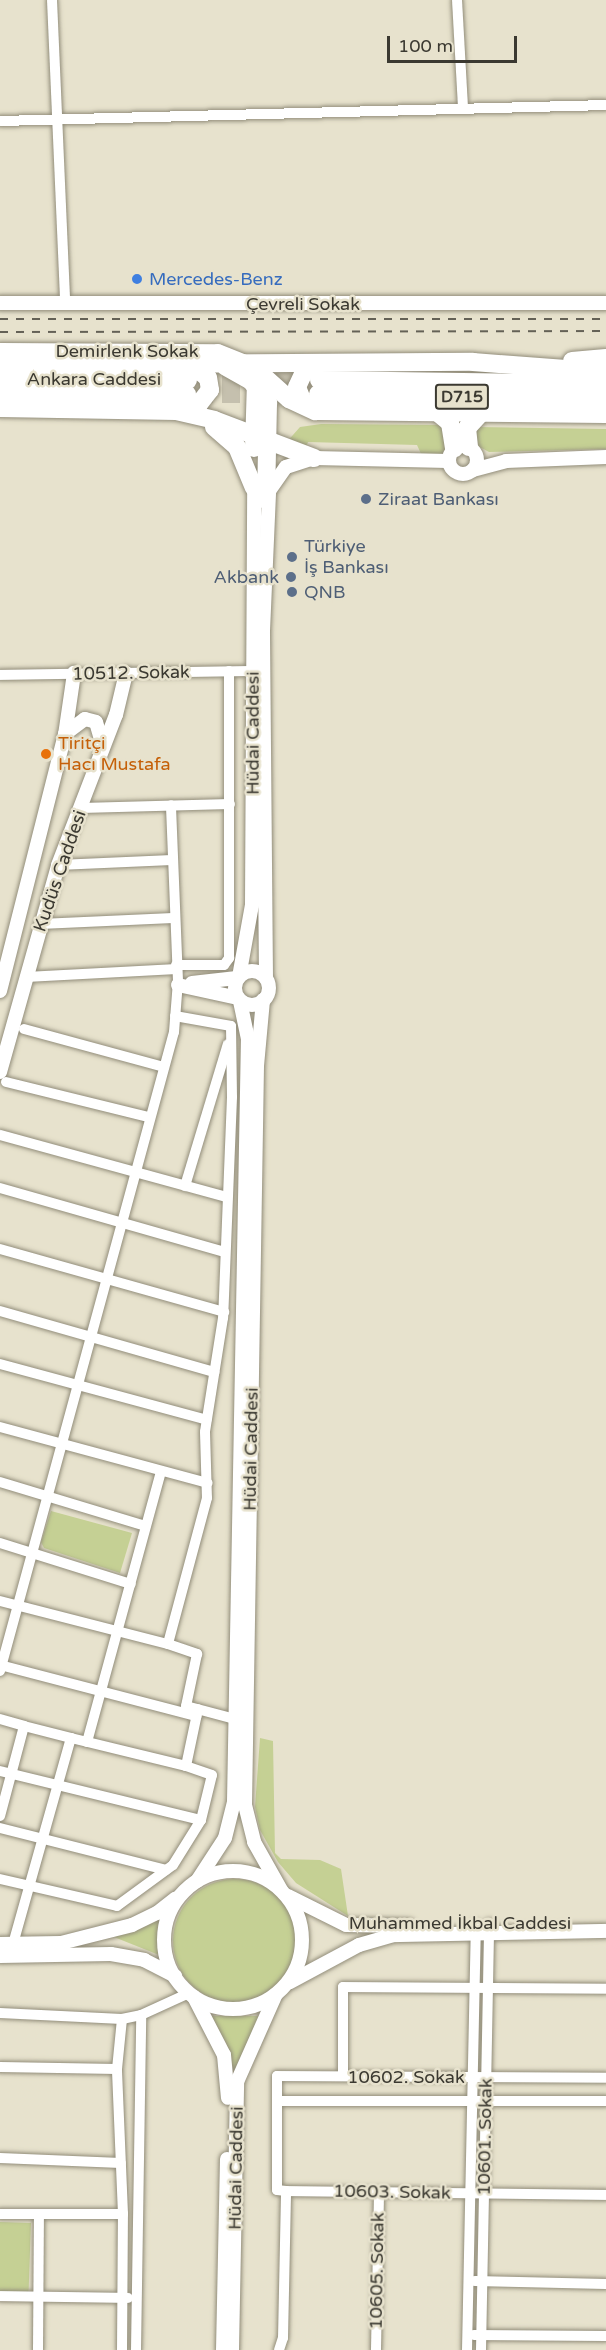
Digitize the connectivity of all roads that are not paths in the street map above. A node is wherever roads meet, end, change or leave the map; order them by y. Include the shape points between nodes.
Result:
1 (52, 0) edge
2 (457, 0) edge
3 (606, 105) edge
4 (463, 109) junction
5 (58, 119) junction
6 (0, 122) edge
7 (0, 303) edge
8 (65, 303) junction
9 (606, 303) edge
10 (0, 350) edge
11 (606, 358) edge
12 (0, 365) edge
13 (517, 365) junction
14 (606, 372) edge
15 (256, 374) junction
16 (0, 379) edge
17 (189, 380) junction
18 (606, 384) edge
19 (320, 387) junction
20 (0, 394) edge
21 (606, 400) edge
22 (0, 408) edge
23 (143, 410) junction
24 (176, 411) junction
25 (436, 412) junction
26 (481, 413) junction
27 (606, 413) edge
28 (262, 439) junction
29 (461, 452) junction
30 (606, 457) edge
31 (314, 458) junction
32 (506, 461) junction
33 (473, 470) junction
34 (260, 494) junction
35 (229, 671) junction
36 (258, 671) junction
37 (74, 673) junction
38 (126, 673) junction
39 (0, 675) edge
40 (64, 734) junction
41 (103, 748) junction
42 (230, 804) junction
43 (171, 805) junction
44 (81, 808) junction
45 (172, 860) junction
46 (58, 865) junction
47 (173, 918) junction
48 (40, 924) junction
49 (177, 967) junction
50 (26, 977) junction
51 (238, 978) junction
52 (266, 978) junction
53 (178, 985) junction
54 (0, 991) edge
55 (239, 999) junction
56 (263, 1000) junction
57 (175, 1016) junction
58 (24, 1029) dead end
59 (232, 1032) junction
60 (164, 1066) junction
61 (3, 1077) edge
62 (149, 1117) junction
63 (0, 1135) edge
64 (133, 1171) junction
65 (185, 1186) junction
66 (0, 1188) edge
67 (227, 1197) junction
68 (120, 1222) junction
69 (0, 1249) edge
70 (225, 1252) junction
71 (104, 1279) junction
72 (0, 1311) edge
73 (224, 1312) junction
74 (89, 1336) junction
75 (0, 1364) edge
76 (214, 1372) junction
77 (76, 1385) junction
78 (207, 1420) junction
79 (0, 1427) edge
80 (61, 1443) junction
81 (161, 1471) junction
82 (0, 1482) edge
83 (207, 1483) junction
84 (47, 1496) junction
85 (146, 1526) junction
86 (0, 1544) edge
87 (32, 1553) junction
88 (131, 1584) junction
89 (0, 1600) edge
90 (18, 1605) junction
91 (118, 1631) junction
92 (168, 1644) junction
93 (1, 1667) edge
94 (101, 1691) junction
95 (197, 1713) junction
96 (0, 1719) edge
97 (235, 1719) junction
98 (24, 1726) junction
99 (71, 1738) junction
100 (87, 1742) junction
101 (186, 1766) junction
102 (0, 1771) edge
103 (13, 1774) junction
104 (57, 1785) junction
105 (0, 1816) edge
106 (201, 1820) junction
107 (0, 1828) edge
108 (43, 1838) junction
109 (166, 1870) junction
110 (0, 1878) edge
111 (30, 1886) junction
112 (191, 1886) junction
113 (283, 1892) junction
114 (606, 1922) edge
115 (483, 1929) junction
116 (606, 1931) edge
117 (7, 1944) edge
118 (0, 1956) edge
119 (175, 1976) junction
120 (475, 1988) junction
121 (488, 1988) junction
122 (606, 1989) edge
123 (280, 1991) junction
124 (192, 1995) junction
125 (0, 2013) edge
126 (141, 2015) junction
127 (122, 2019) junction
128 (0, 2067) edge
129 (117, 2069) junction
130 (343, 2076) junction
131 (473, 2077) junction
132 (486, 2077) junction
133 (606, 2078) edge
134 (277, 2101) junction
135 (473, 2101) junction
136 (486, 2101) junction
137 (606, 2101) edge
138 (0, 2158) edge
139 (121, 2163) junction
140 (286, 2191) junction
141 (379, 2192) junction
142 (471, 2193) junction
143 (484, 2193) junction
144 (606, 2195) edge
145 (0, 2214) edge
146 (39, 2214) junction
147 (123, 2214) junction
148 (469, 2280) junction
149 (482, 2281) junction
150 (606, 2284) edge
151 (0, 2296) edge
152 (39, 2296) junction
153 (123, 2298) junction
154 (137, 2299) junction
155 (468, 2335) junction
156 (481, 2336) junction
157 (606, 2336) edge
158 (38, 2350) edge
159 (122, 2350) edge
160 (136, 2350) edge
161 (223, 2350) edge
162 (232, 2350) edge
163 (279, 2350) edge
164 (376, 2350) edge
165 (467, 2350) edge
166 (481, 2350) edge

1 - 5 street
2 - 4 street
3 - 4 street
4 - 5 street
5 - 6 street
5 - 8 street
7 - 8 street, Çevreli Sokak
8 - 9 street, Çevreli Sokak
10 - 15 street, Demirlenk Sokak via 218,351
11 - 13 highway
12 - 17 highway
13 - 14 highway
13 - 19 highway
15 - 17 highway via 222,365
15 - 19 highway via 279,363
15 - 19 highway via 301,407
15 - 28 highway
16 - 17 highway, Ankara Caddesi
17 - 20 highway, Ankara Caddesi
17 - 24 highway via 208,378 210,390 199,404
18 - 19 highway, D715
19 - 21 highway, D715
19 - 25 highway
22 - 23 highway
23 - 24 highway
23 - 34 highway via 201,422 223,432 241,453
24 - 28 highway via 206,417
25 - 26 highway
25 - 29 highway via 450,423
26 - 27 highway
26 - 29 highway via 467,428
28 - 31 highway
28 - 34 highway
29 - 31 street
29 - 32 street
29 - 33 street via 477,460
29 - 33 street via 456,473
30 - 32 street
31 - 34 street via 283,470
32 - 33 street
34 - 36 street, Hüdai Caddesi
35 - 36 street, 10512. Sokak
35 - 38 street, 10512. Sokak
35 - 42 street
36 - 51 street, Hüdai Caddesi via 252,905
36 - 52 street, Hüdai Caddesi
37 - 38 street, 10512. Sokak
37 - 39 street, 10512. Sokak
37 - 40 street, Kudüs Caddesi
38 - 41 street, Kudüs Caddesi
40 - 41 street via 85,719 96,722 103,734
40 - 54 street, Kudüs Caddesi
41 - 44 street, Kudüs Caddesi
42 - 43 street
42 - 49 street via 229,958 224,965
43 - 44 street
43 - 45 street
44 - 46 street, Kudüs Caddesi
45 - 46 street
45 - 47 street
46 - 48 street, Kudüs Caddesi
47 - 48 street
47 - 49 street
48 - 50 street, Kudüs Caddesi
49 - 50 street
49 - 53 street
50 - 61 street, Kudüs Caddesi
51 - 52 street via 252,971
51 - 53 street
51 - 55 street
52 - 56 street via 269,988
53 - 55 street
53 - 57 street
55 - 56 street via 250,1005
55 - 97 street, Hüdai Caddesi via 248,1040
56 - 113 street, Hüdai Caddesi via 256,1077 244,1805 254,1842
57 - 59 street via 231,1026
57 - 60 street
58 - 60 street
59 - 65 street
59 - 67 street
60 - 62 street
61 - 62 street
62 - 64 street
63 - 64 street
64 - 65 street
64 - 68 street
65 - 67 street
66 - 68 street
67 - 70 street
68 - 70 street
68 - 71 street
69 - 71 street
70 - 73 street
71 - 73 street
71 - 74 street
72 - 74 street
73 - 76 street
74 - 76 street
74 - 77 street
75 - 77 street
76 - 78 street
77 - 78 street
77 - 80 street
78 - 83 street
79 - 80 street
80 - 81 street
80 - 84 street
81 - 83 street
81 - 85 street
82 - 84 street
83 - 92 street via 207,1498
84 - 85 street
84 - 87 street
85 - 88 street
86 - 87 street
87 - 88 street
87 - 90 street
88 - 91 street
89 - 90 street
90 - 91 street
90 - 93 street
91 - 92 street
91 - 94 street
92 - 95 street via 197,1654 186,1706
93 - 94 street
94 - 95 street
94 - 100 street
95 - 97 street
95 - 101 street
96 - 98 street
97 - 112 street, Hüdai Caddesi via 231,1826
98 - 99 street
98 - 103 street
99 - 100 street
99 - 104 street
100 - 101 street
101 - 106 street via 212,1775
102 - 103 street
103 - 104 street
103 - 105 street
104 - 106 street
104 - 108 street
106 - 109 street via 192,1839
107 - 108 street
108 - 109 street
108 - 111 street
109 - 111 street via 117,1906
110 - 111 street
111 - 117 street
112 - 113 street via 213,1874 240,1871 258,1875
112 - 117 street via 157,1913 132,1925 60,1943
112 - 119 street via 172,1909 165,1931 166,1954
113 - 115 street, Muhammed İkbal Caddesi via 352,1926
113 - 123 street via 297,1914 302,1935 296,1968
114 - 115 street, Muhammed İkbal Caddesi
115 - 116 street, Muhammed İkbal Caddesi
115 - 120 street, 10601. Sokak
115 - 121 street, 10601. Sokak
115 - 123 street, Muhammed İkbal Caddesi via 383,1937 340,1954
118 - 119 street via 111,1954 144,1960
119 - 124 street
120 - 121 street
120 - 130 street via 343,1987
120 - 131 street, 10601. Sokak
121 - 122 street
121 - 132 street, 10601. Sokak
123 - 124 street via 258,2004 237,2009 217,2007
123 - 162 street, Hüdai Caddesi via 237,2082
124 - 126 street
124 - 161 street, Hüdai Caddesi via 224,2055 228,2084
125 - 127 street
126 - 127 street
126 - 154 street
127 - 129 street
128 - 129 street
129 - 139 street
130 - 131 street, 10602. Sokak
130 - 134 street, 10602. Sokak via 277,2076
131 - 132 street, 10602. Sokak
131 - 135 street, 10601. Sokak
132 - 133 street, 10602. Sokak
132 - 136 street, 10601. Sokak
134 - 135 street, 10602. Sokak
134 - 140 street via 277,2190
135 - 136 street, 10602. Sokak
135 - 142 street, 10601. Sokak
136 - 137 street, 10602. Sokak
136 - 143 street, 10601. Sokak
138 - 139 street
139 - 147 street
140 - 141 street, 10603. Sokak
140 - 163 street via 283,2338
141 - 142 street, 10603. Sokak
141 - 164 street, 10605. Sokak
142 - 143 street, 10603. Sokak
142 - 148 street, 10601. Sokak
143 - 144 street, 10603. Sokak
143 - 149 street, 10601. Sokak
145 - 146 street
146 - 147 street
146 - 152 street
147 - 153 street
148 - 149 street
148 - 155 street, 10601. Sokak
149 - 150 street
149 - 156 street, 10601. Sokak
151 - 152 street
152 - 153 street
152 - 158 street
153 - 154 street
153 - 159 street
154 - 160 street
155 - 156 street
155 - 165 street, 10601. Sokak
156 - 157 street
156 - 166 street, 10601. Sokak

